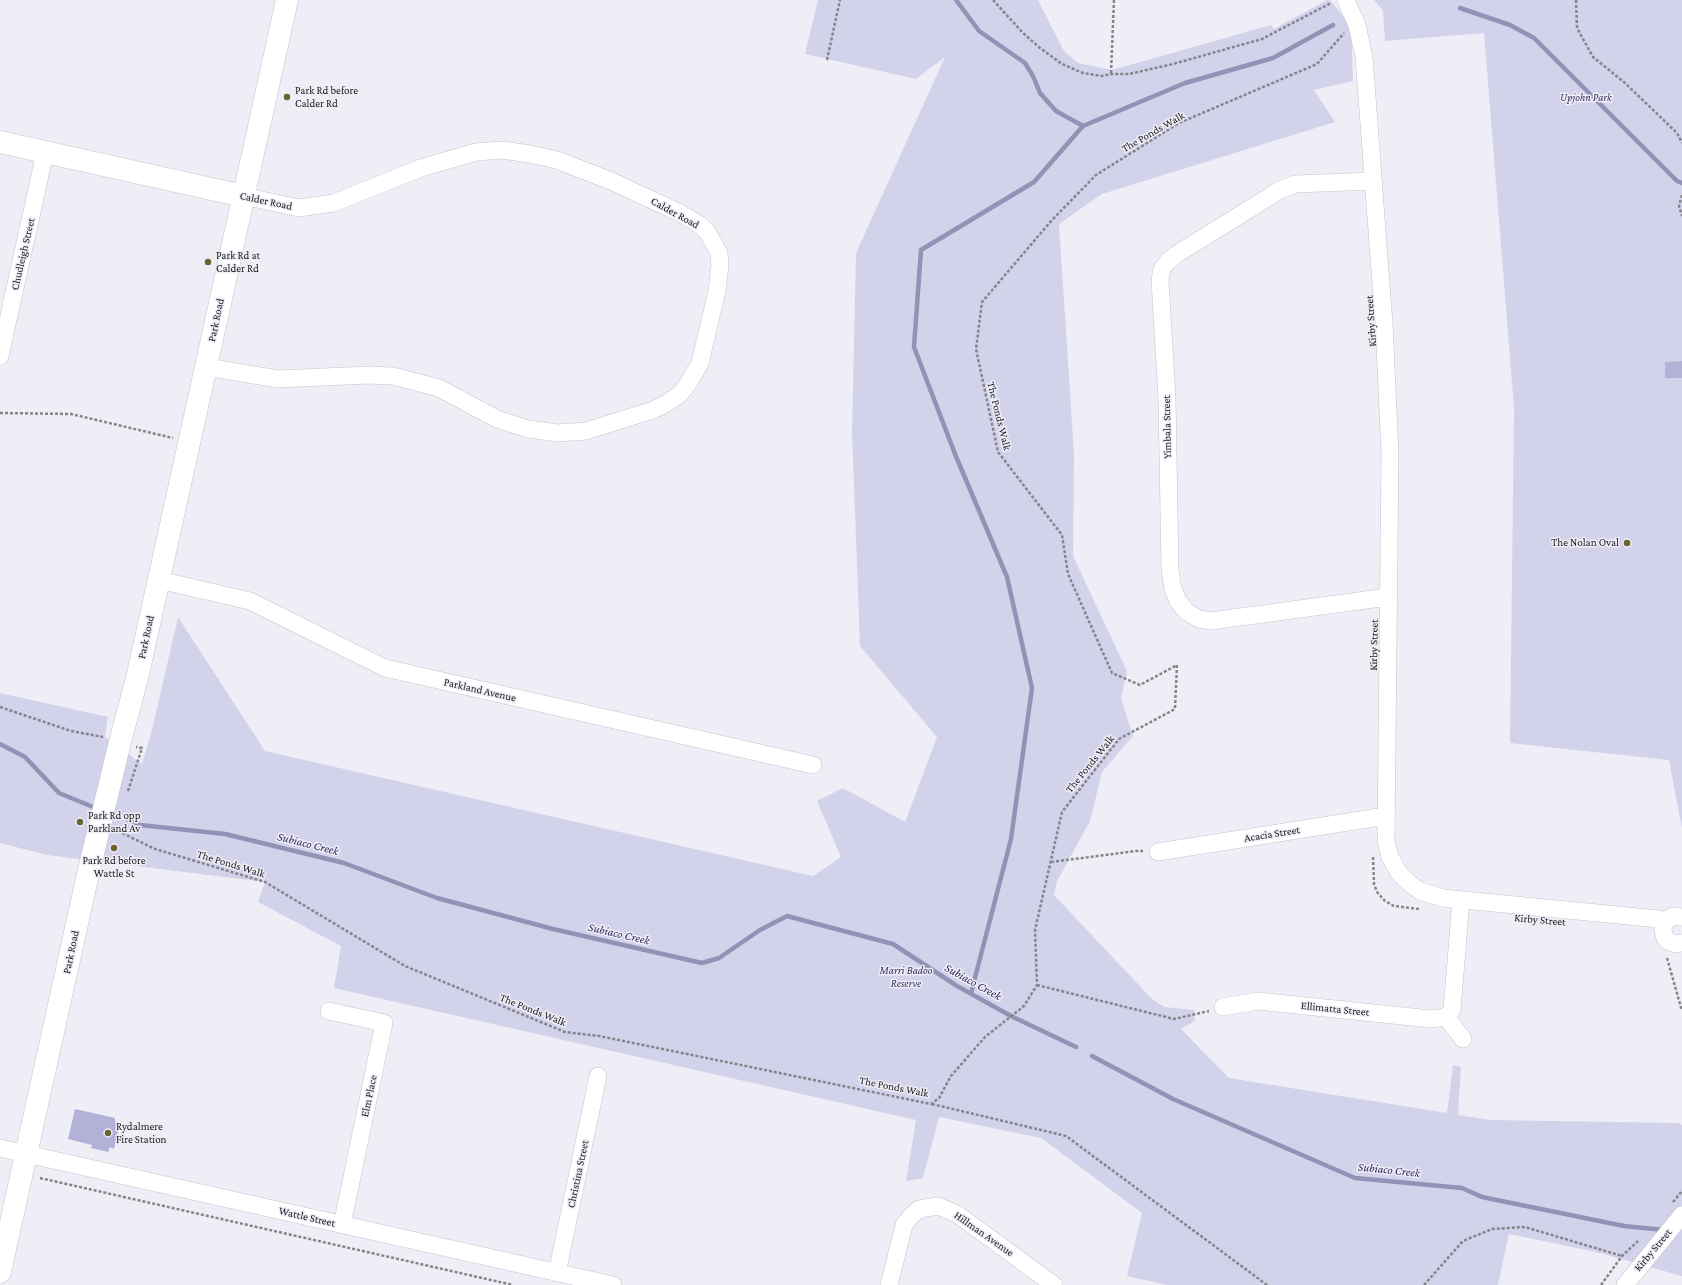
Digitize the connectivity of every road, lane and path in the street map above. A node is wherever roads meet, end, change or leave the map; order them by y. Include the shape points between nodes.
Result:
1 (287, 0) edge
2 (840, 0) edge
3 (993, 0) edge
4 (1114, 0) edge
5 (1576, 0) edge
6 (1341, 5) edge
7 (1348, 39) dead end
8 (827, 60) dead end
9 (1111, 74) junction
10 (0, 142) edge
11 (1682, 143) edge
12 (45, 153) junction
13 (1373, 180) junction
14 (1682, 195) edge
15 (243, 196) junction
16 (1682, 216) edge
17 (0, 356) edge
18 (206, 367) junction
19 (0, 413) edge
20 (189, 442) junction
21 (159, 580) junction
22 (1388, 597) junction
23 (0, 707) edge
24 (105, 737) dead end
25 (813, 765) dead end
26 (1386, 816) junction
27 (118, 832) dead end
28 (1372, 850) dead end
29 (1158, 852) joint
30 (1050, 862) junction
31 (1462, 900) junction
32 (1424, 909) dead end
33 (1682, 917) edge
34 (1666, 922) junction
35 (1682, 945) edge
36 (1665, 953) dead end
37 (1037, 985) junction
38 (1223, 1007) joint
39 (329, 1011) dead end
40 (1682, 1011) edge
41 (1446, 1017) junction
42 (1463, 1039) dead end
43 (598, 1076) dead end
44 (931, 1104) junction
45 (0, 1148) edge
46 (27, 1154) junction
47 (40, 1178) dead end
48 (1682, 1215) edge
49 (342, 1225) junction
50 (1643, 1237) dead end
51 (1622, 1256) junction
52 (0, 1272) edge
53 (557, 1273) junction
54 (513, 1285) edge
55 (613, 1285) edge
56 (889, 1285) edge
57 (1054, 1285) edge
58 (1267, 1285) edge
59 (1424, 1285) edge
60 (1601, 1285) edge
61 (1625, 1285) edge

1 - 15 street, Park Road
2 - 8 path
3 - 9 path via 1022,32 1062,64 1102,76
4 - 9 path
5 - 11 path via 1577,28 1593,57 1625,83 1672,128
6 - 9 path via 1333,2 1262,39 1173,64 1129,74
6 - 13 street, Kirby Street via 1358,25 1364,57
7 - 30 path, The Ponds Walk via 1345,31 1317,64 1180,123 1096,174 1052,220 982,302 976,348 998,452 1062,535 1068,574 1112,672 1140,685 1177,665 1175,709 1119,739 1062,812
10 - 12 street, Calder Road
12 - 15 street, Calder Road
12 - 17 street, Chudleigh Street
13 - 22 street, Kirby Street via 1384,324 1390,453
13 - 22 street, Yimbala Street via 1295,184 1280,190 1177,254 1162,270 1160,281 1170,570 1178,601 1187,612 1199,619 1211,621
14 - 16 path via 1679,206
15 - 18 street, Park Road
15 - 18 street, Calder Road via 299,208 334,203 421,168 476,152 502,150 543,156 611,181 700,225 708,233 719,253 719,277 715,298 700,363 680,394 653,410 586,431 558,433 528,429 497,419 439,388 393,376 292,380 265,378
18 - 20 street, Park Road
19 - 20 path via 71,414
20 - 21 street, Park Road
21 - 25 street, Parkland Avenue via 250,601 384,668
21 - 46 street, Park Road via 88,874
22 - 26 street, Kirby Street
23 - 24 path via 71,731
26 - 29 street, Acacia Street
26 - 31 street, Kirby Street via 1388,852 1399,873 1420,891 1443,898
27 - 44 path, The Ponds Walk via 155,849 265,882 405,966 565,1032 599,1036
28 - 32 path via 1374,884 1377,892 1394,906
29 - 30 path via 1136,851
30 - 37 path, The Ponds Walk via 1035,930
31 - 34 street, Kirby Street via 1659,919
31 - 41 street via 1452,1010
33 - 34 street, Kirby Street via 1673,916
34 - 35 street via 1663,930 1665,938
36 - 40 path
37 - 38 path via 1174,1019
37 - 44 path, The Ponds Walk via 1024,1006 985,1037 951,1076 939,1098
38 - 41 street, Ellimatta Street via 1258,1001 1431,1019
39 - 49 street, Elm Place via 384,1023
41 - 42 street
43 - 53 street, Christina Street
44 - 58 path via 1066,1136
45 - 46 street, Wattle Street
46 - 49 street, Wattle Street
46 - 52 street, Park Road
47 - 54 path, Wattle Street
48 - 61 street, Kirby Street
49 - 53 street, Wattle Street
50 - 51 path, Kirby Street
51 - 59 path via 1525,1227 1492,1229 1463,1241
51 - 60 path, Kirby Street
53 - 55 street, Wattle Street
56 - 57 street, Hillman Avenue via 904,1225 919,1209 938,1206 957,1214

